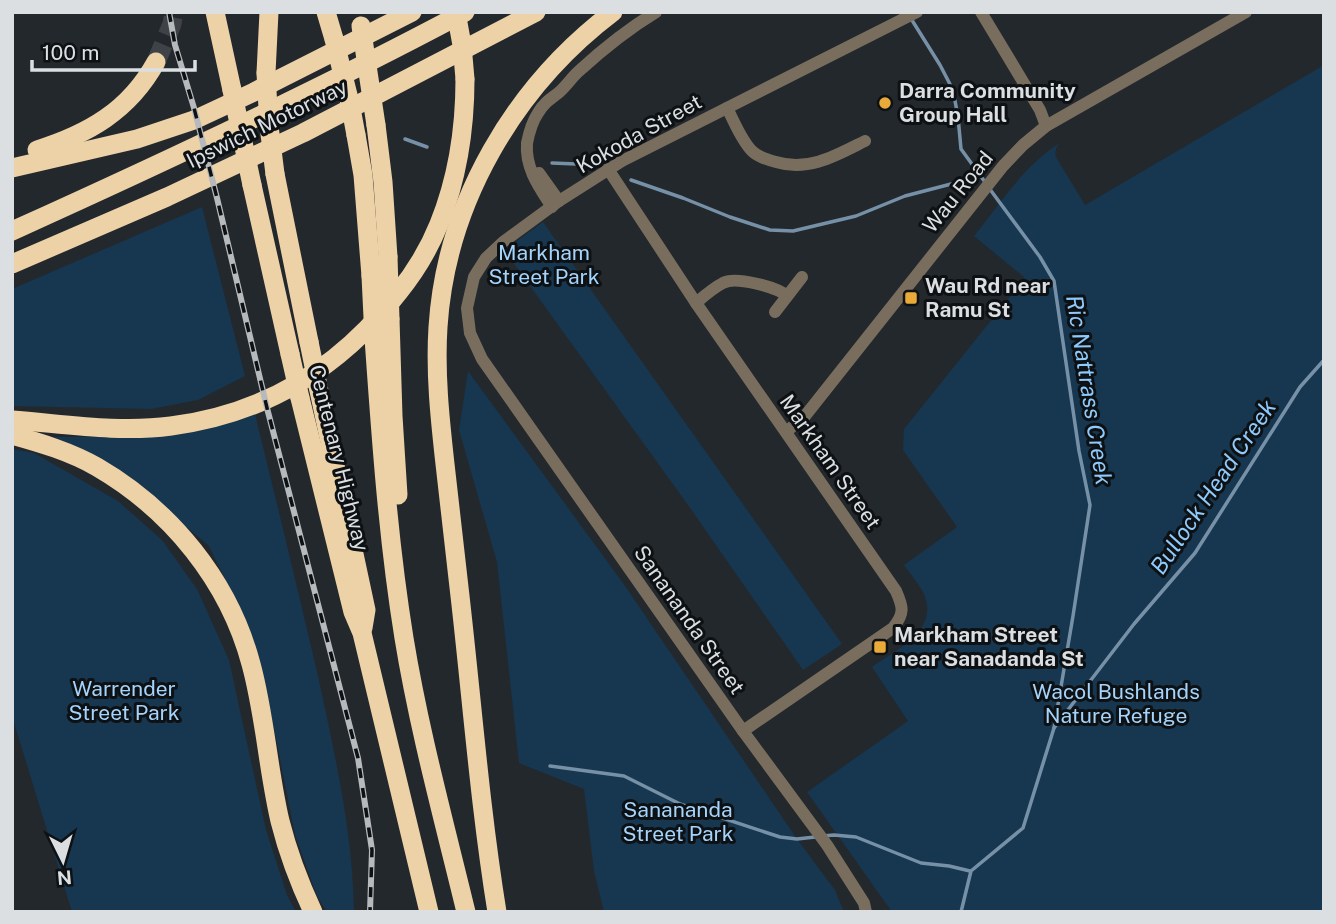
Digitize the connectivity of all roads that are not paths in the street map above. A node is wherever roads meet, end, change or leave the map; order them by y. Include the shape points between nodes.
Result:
1 (215, 12) edge
2 (269, 12) edge
3 (326, 12) edge
4 (412, 12) edge
5 (456, 12) edge
6 (465, 12) edge
7 (536, 12) edge
8 (613, 12) edge
9 (656, 12) edge
10 (917, 12) edge
11 (981, 12) edge
12 (1246, 12) edge
13 (360, 19) edge
14 (156, 62) tunnel mouth
15 (727, 108) junction
16 (1046, 126) junction
17 (865, 141) dead end
18 (12, 157) edge
19 (12, 168) edge
20 (608, 169) junction
21 (556, 204) junction
22 (12, 231) edge
23 (12, 264) edge
24 (802, 277) dead end
25 (787, 296) junction
26 (696, 303) junction
27 (775, 312) dead end
28 (482, 359) joint
29 (12, 420) edge
30 (786, 432) junction
31 (12, 435) edge
32 (393, 558) junction
33 (362, 632) junction
34 (743, 732) junction
35 (865, 907) edge
36 (313, 912) edge
37 (429, 912) edge
38 (466, 912) edge
39 (497, 912) edge

1 - 33 highway, Centenary Highway, bridge via 300,398 353,612
2 - 33 highway, bridge via 266,73 275,174 366,610
3 - 32 highway, Centenary Highway, bridge via 347,91 364,186
4 - 19 highway via 194,120 137,139
5 - 29 highway, bridge via 465,105 454,178 418,266 354,342 302,380 262,401 190,423 130,428
6 - 22 highway, Ipswich Motorway via 285,105
7 - 23 highway, Ipswich Motorway via 303,133
8 - 39 highway via 552,66 498,140 462,215 441,300 439,404
9 - 21 street via 576,74 541,122 534,151 536,166
10 - 15 street, Kokoda Street
11 - 16 street
12 - 16 street, Wau Road
13 - 32 highway, bridge via 383,182 388,257 401,536
14 - 18 highway via 136,92 102,121 71,139
15 - 17 street via 752,151 783,164 827,160
15 - 20 street, Kokoda Street
16 - 30 street, Wau Road via 1003,166 805,416
20 - 21 street, Kokoda Street
20 - 26 street, Markham Street
21 - 28 street, Kokoda Street via 503,242 474,277 467,308 470,333
24 - 25 street
25 - 26 street via 768,287 731,281
25 - 27 street
26 - 30 street, Markham Street
28 - 34 street, Sanananda Street
30 - 34 street, Markham Street via 896,591 901,618
31 - 36 highway via 75,456 123,484 170,523 218,586 251,664 288,852
32 - 38 highway, Centenary Highway via 419,716
33 - 37 highway, Centenary Highway
34 - 35 street, Sanananda Street via 827,845

